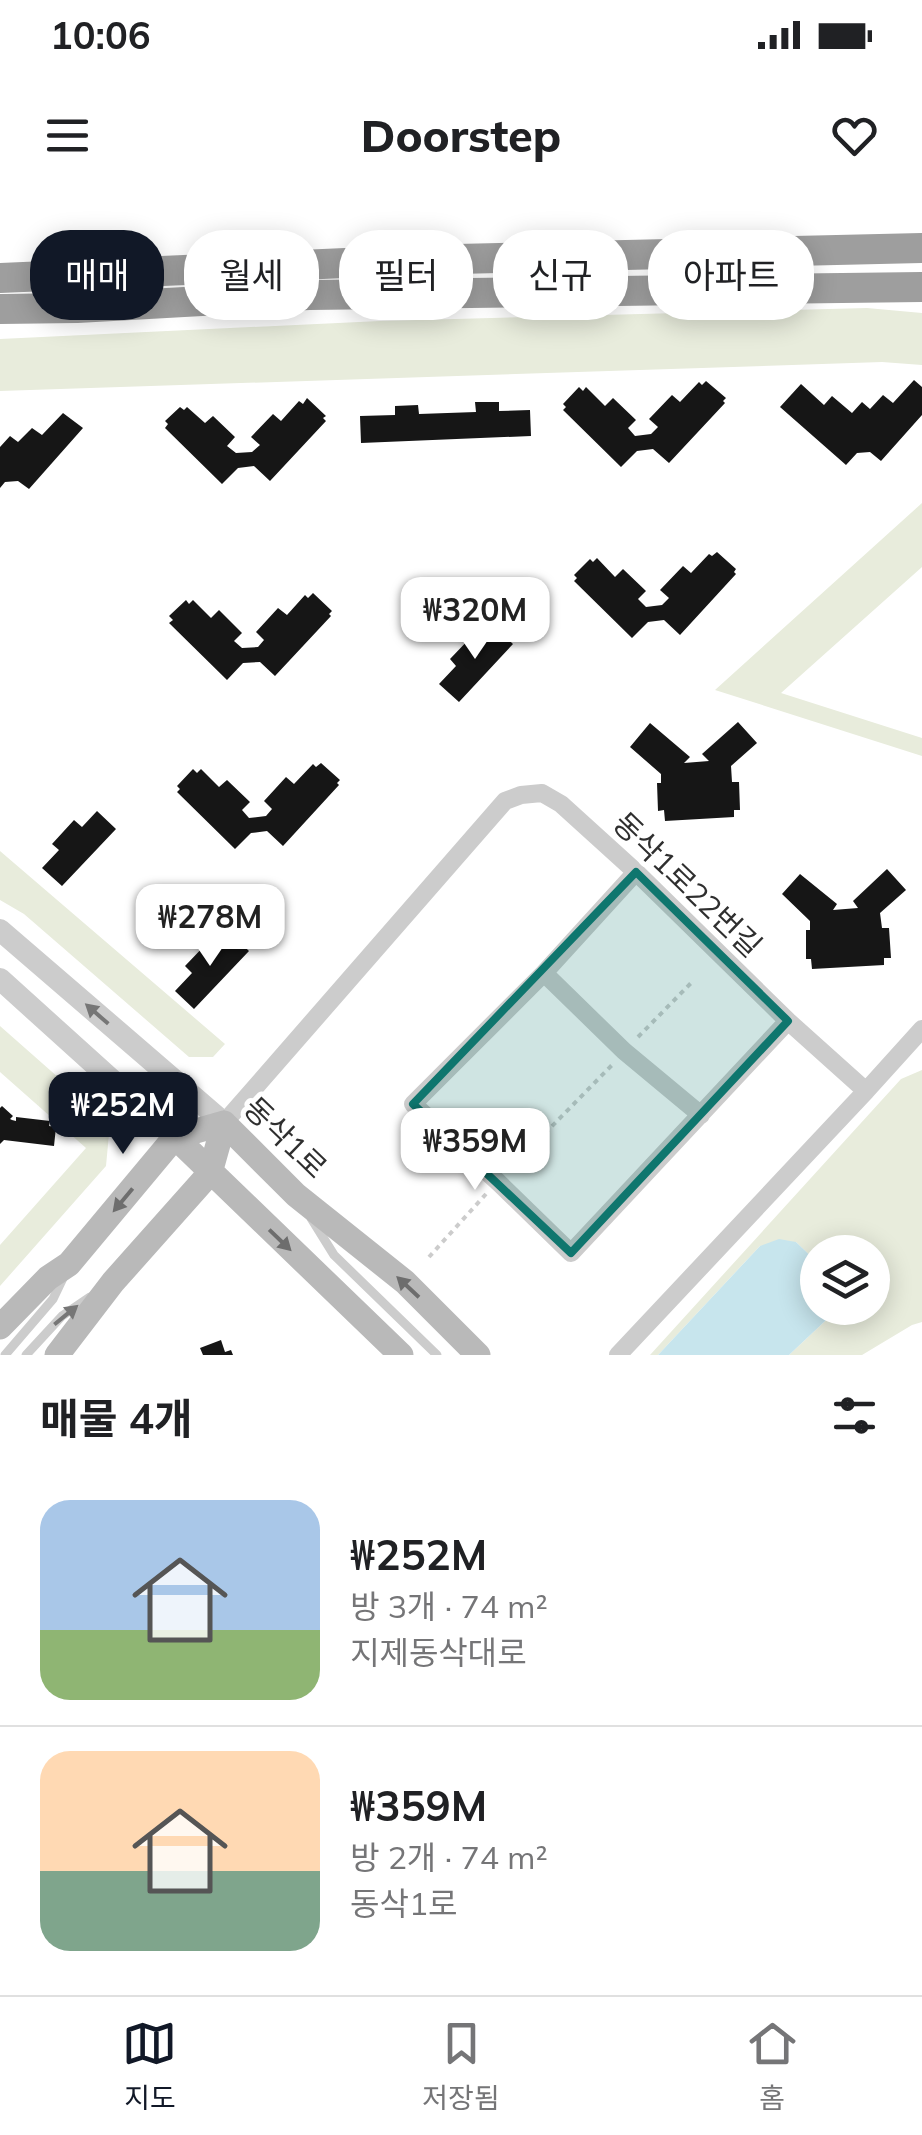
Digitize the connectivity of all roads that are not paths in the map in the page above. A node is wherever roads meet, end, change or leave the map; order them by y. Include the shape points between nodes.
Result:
1 (922, 248) edge
2 (0, 278) edge
3 (922, 287) edge
4 (0, 310) edge
5 (636, 872) junction
6 (0, 930) edge
7 (544, 973) junction
8 (0, 978) edge
9 (788, 1022) junction
10 (922, 1029) edge
11 (866, 1091) junction
12 (701, 1116) junction
13 (224, 1123) junction
14 (175, 1137) junction
15 (210, 1173) junction
16 (296, 1196) junction
17 (70, 1264) junction
18 (113, 1282) junction
19 (0, 1328) edge
20 (5, 1355) edge
21 (26, 1355) edge
22 (58, 1355) edge
23 (400, 1355) edge
24 (437, 1355) edge
25 (478, 1355) edge
26 (618, 1355) edge

1 - 2 highway
3 - 4 highway via 309,295
5 - 7 street
5 - 9 street, 동삭1로22번길
5 - 13 street, 동삭1로22번길 via 542,793 505,801
13 -> 6 street, 동삭1로
7 - 12 street
7 - 12 street via 413,1104 571,1253
8 - 14 street
9 - 11 street, 동삭1로22번길
9 - 12 street
10 - 11 street
11 - 26 street
13 - 14 main road
13 - 15 main road
13 - 16 main road, 동삭1로
14 - 15 main road
14 -> 17 main road
15 - 18 main road
15 -> 23 main road
16 - 24 lane via 334,1254
25 -> 16 main road, 동삭1로 via 405,1282
17 - 19 main road
17 - 20 lane via 53,1299
21 -> 18 lane via 62,1316
18 - 22 main road

